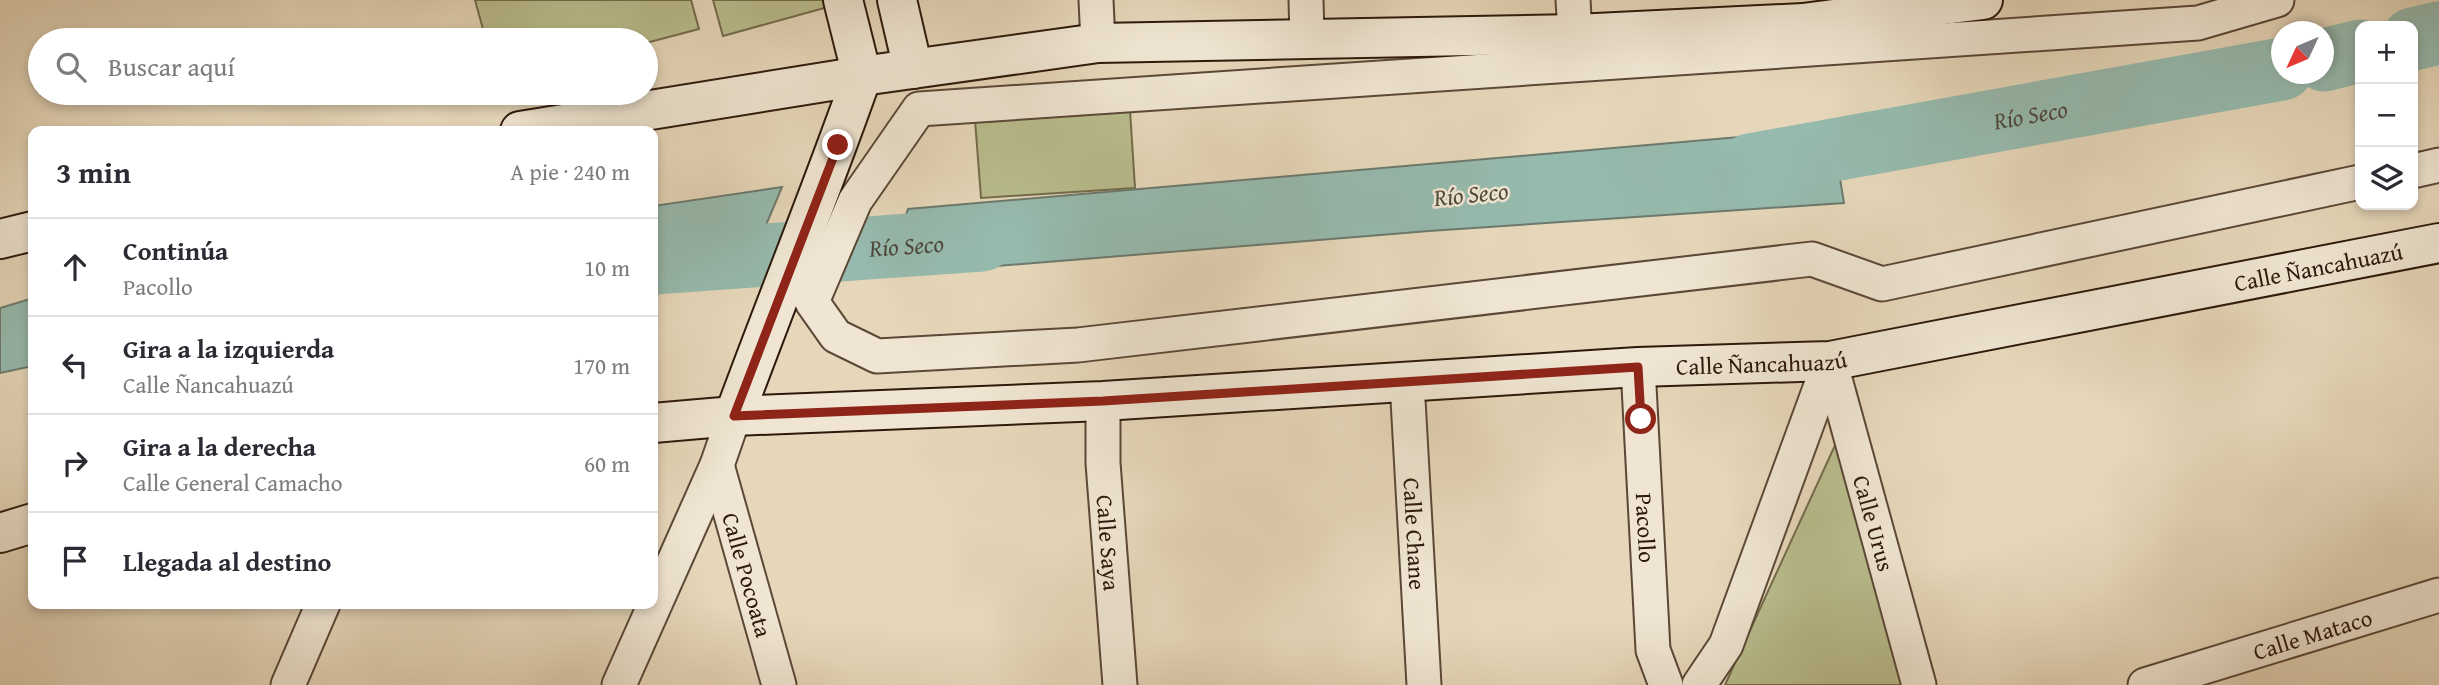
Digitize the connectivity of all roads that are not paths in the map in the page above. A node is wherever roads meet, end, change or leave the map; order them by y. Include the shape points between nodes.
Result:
1 (843, 0) edge
2 (897, 0) edge
3 (1096, 0) edge
4 (1306, 0) edge
5 (1983, 0) edge
6 (2277, 0) edge
7 (1803, 11) edge
8 (1574, 17) edge
9 (1307, 37) junction
10 (1098, 43) junction
11 (913, 69) junction
12 (862, 76) junction
13 (551, 126) edge
14 (2439, 165) edge
15 (2418, 170) edge
16 (2355, 183) edge
17 (839, 195) junction
18 (28, 232) edge
19 (0, 239) edge
20 (2439, 243) edge
21 (794, 300) junction
22 (1830, 361) junction
23 (1638, 367) junction
24 (1407, 382) junction
25 (1103, 401) junction
26 (734, 416) junction
27 (658, 423) edge
28 (717, 466) junction
29 (28, 525) edge
30 (0, 533) edge
31 (2439, 596) edge
32 (658, 598) edge
33 (321, 609) edge
34 (653, 609) edge
35 (2231, 672) edge
36 (288, 685) edge
37 (619, 685) edge
38 (779, 685) edge
39 (1119, 685) edge
40 (1424, 685) edge
41 (1666, 685) edge
42 (1699, 685) edge
43 (1919, 685) edge
44 (2145, 685) edge

1 - 12 street
2 - 11 street
3 - 10 street
4 - 9 street
5 - 7 street
6 - 17 street via 2198,23 919,109
7 - 8 street
8 - 9 street
9 - 10 street
10 - 11 street
11 - 12 street
12 - 13 street
12 - 17 street
14 - 15 street
16 - 21 street via 1882,284 1812,258 1078,345 877,356 836,337
17 - 21 street
18 - 19 street
20 - 22 street, Calle Ñancahuazú
21 - 26 street
22 - 23 street, Calle Ñancahuazú
22 - 42 street via 1726,645
22 - 43 street, Calle Urus
23 - 24 street, Calle Ñancahuazú
23 - 41 street, Pacollo via 1653,650
24 - 25 street, Calle Ñancahuazú
24 - 40 street, Calle Chane
25 - 26 street, Calle Ñancahuazú
25 - 39 street, Calle Saya
26 - 27 street, Calle Ñancahuazú
26 - 28 street
28 - 32 street
28 - 38 street, Calle Pocoata
29 - 30 street
31 - 35 street, Calle Mataco
33 - 36 street
34 - 37 street
35 - 44 street, Calle Mataco

